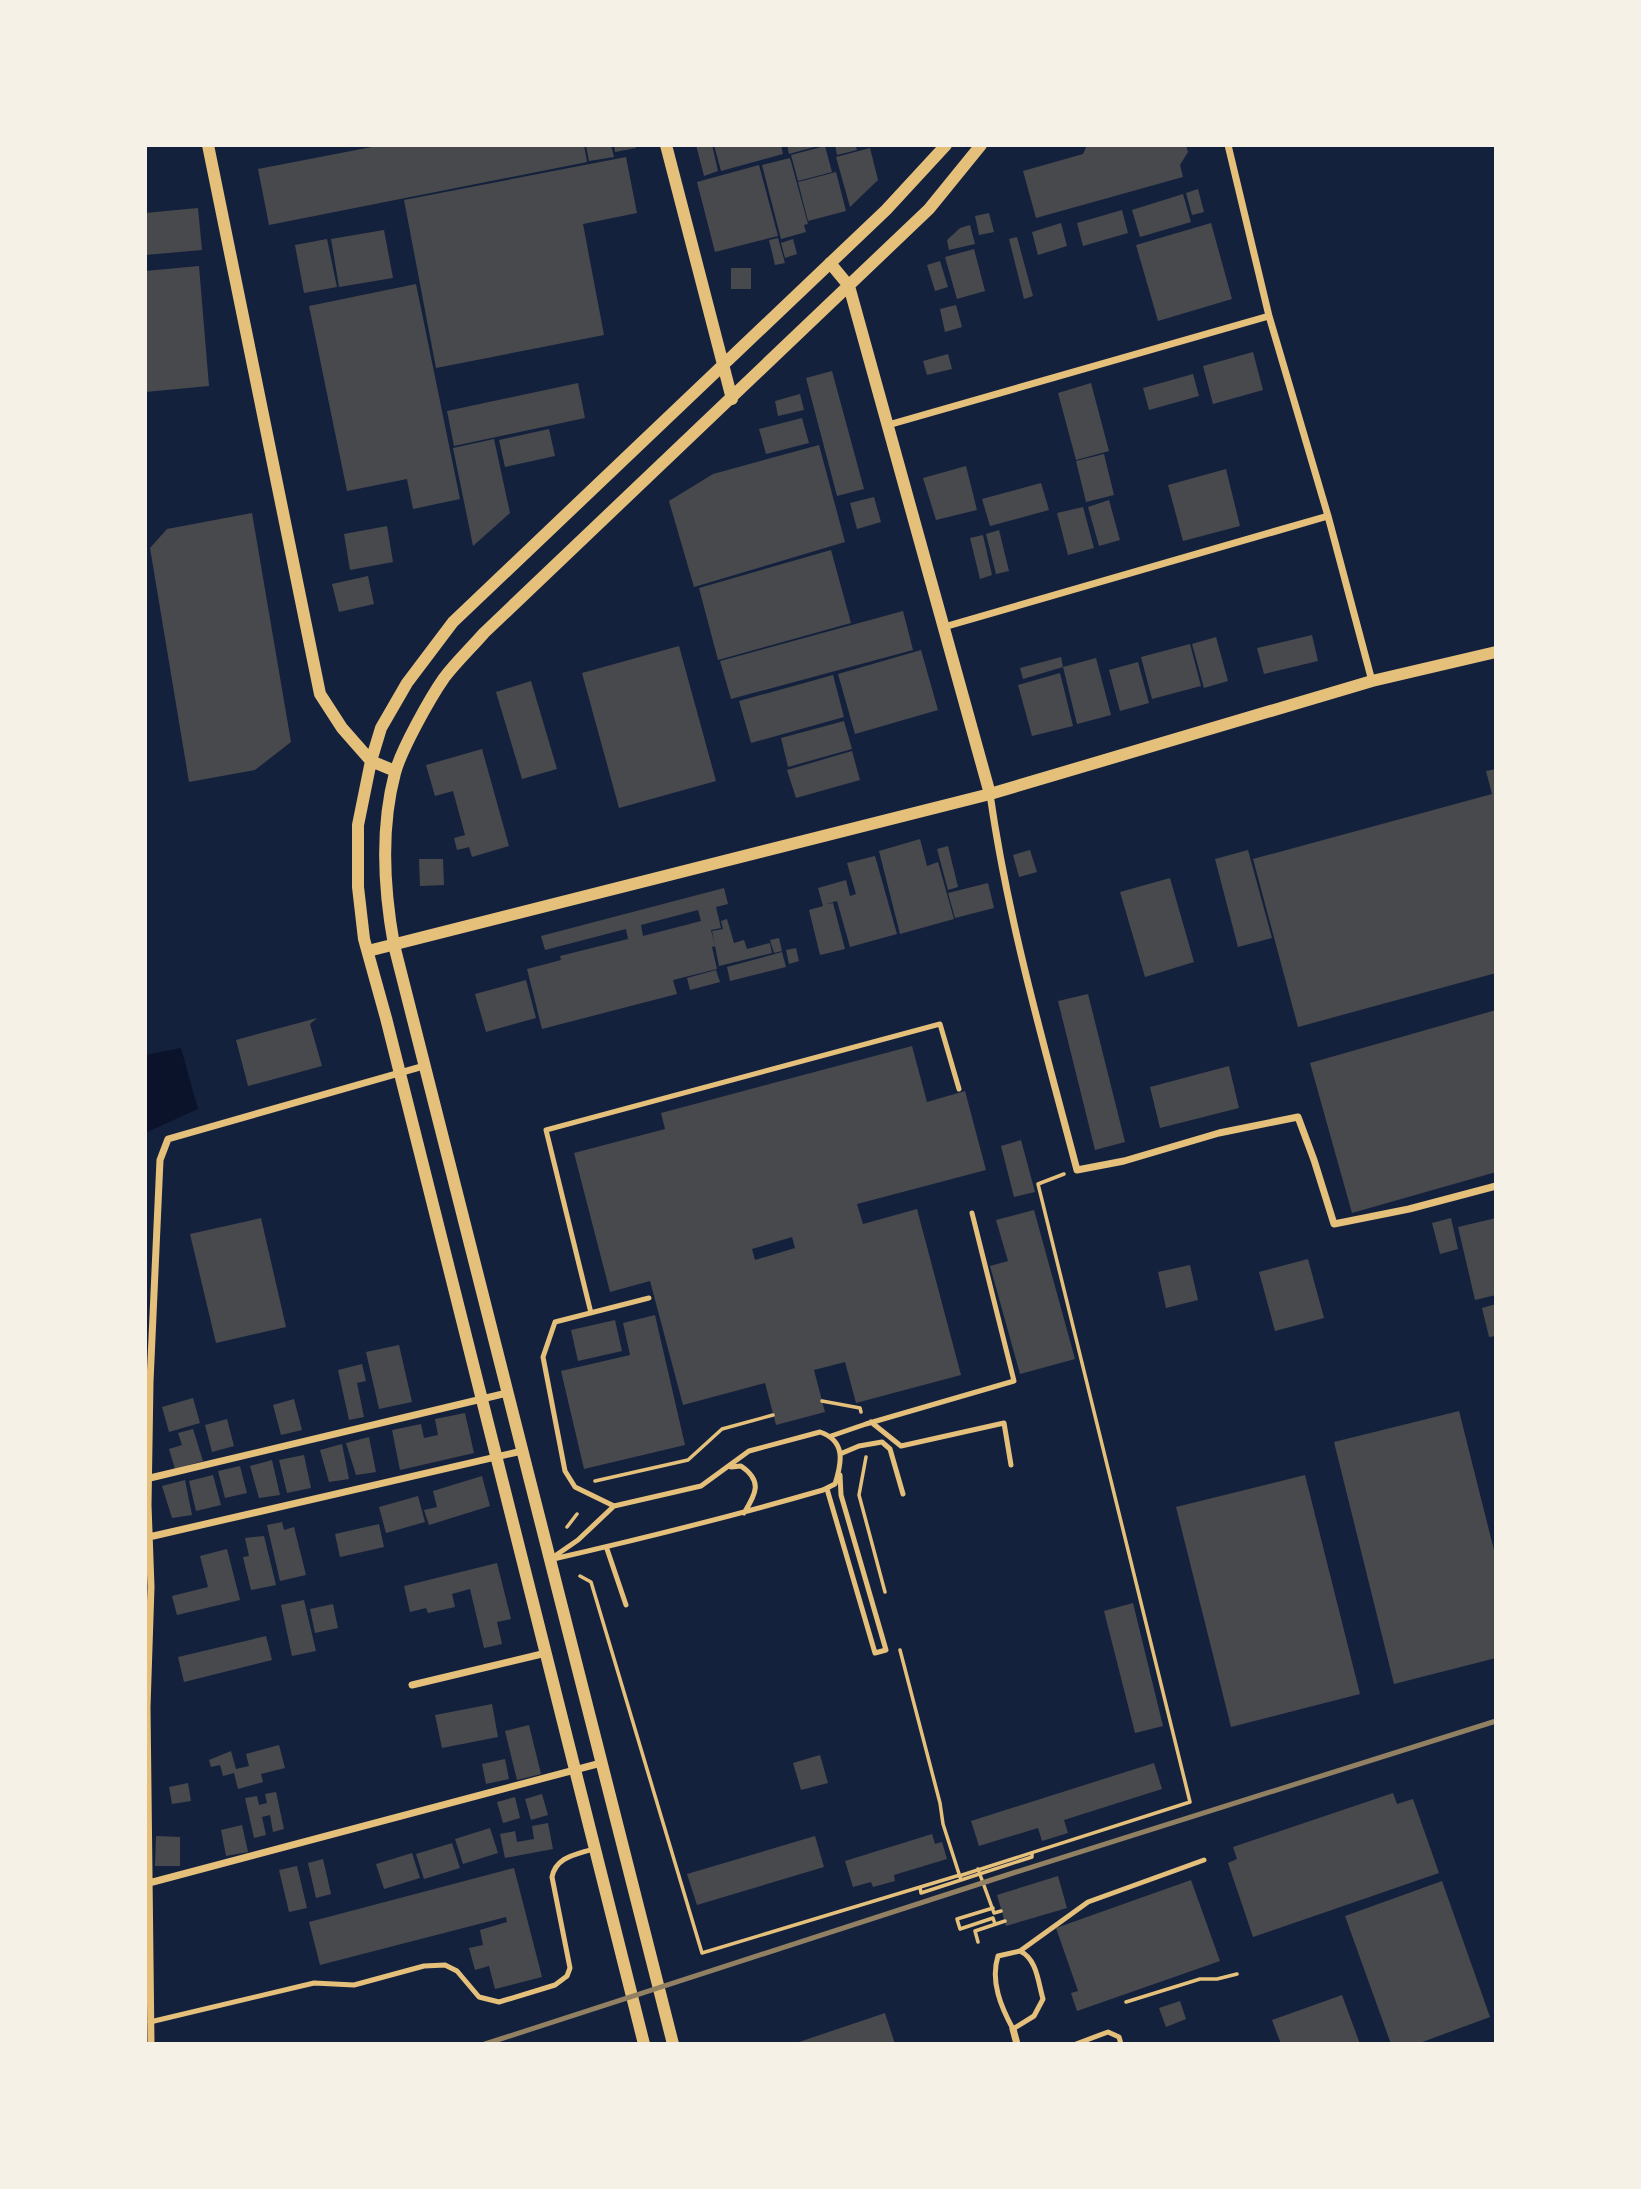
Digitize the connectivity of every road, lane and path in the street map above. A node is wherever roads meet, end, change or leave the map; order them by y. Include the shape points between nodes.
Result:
1 (208, 145) edge
2 (666, 145) edge
3 (946, 145) edge
4 (981, 145) edge
5 (1228, 145) edge
6 (830, 263) junction
7 (849, 286) junction
8 (1269, 316) junction
9 (724, 364) junction
10 (732, 399) junction
11 (888, 425) junction
12 (1328, 516) junction
13 (944, 627) junction
14 (1496, 652) edge
15 (1372, 681) junction
16 (371, 761) junction
17 (395, 771) junction
18 (990, 794) junction
19 (394, 945) junction
20 (368, 951) junction
21 (424, 1066) junction
22 (399, 1071) junction
23 (959, 1089) dead end
24 (1077, 1170) junction
25 (1496, 1186) edge
26 (972, 1213) dead end
27 (649, 1298) dead end
28 (591, 1313) junction
29 (508, 1393) junction
30 (482, 1400) junction
31 (822, 1401) dead end
32 (774, 1415) dead end
33 (869, 1423) junction
34 (831, 1436) junction
35 (868, 1444) junction
36 (522, 1451) junction
37 (840, 1454) junction
38 (497, 1458) junction
39 (1012, 1465) dead end
40 (727, 1467) junction
41 (839, 1471) junction
42 (150, 1478) junction
43 (595, 1480) dead end
44 (827, 1489) junction
45 (903, 1493) dead end
46 (614, 1506) junction
47 (577, 1514) dead end
48 (744, 1514) junction
49 (567, 1527) dead end
50 (149, 1537) junction
51 (607, 1549) junction
52 (549, 1560) junction
53 (525, 1566) junction
54 (579, 1568) dead end
55 (580, 1576) junction
56 (573, 1578) dead end
57 (887, 1602) dead end
58 (626, 1605) dead end
59 (898, 1642) dead end
60 (547, 1653) junction
61 (412, 1685) dead end
62 (146, 1707) edge
63 (601, 1763) junction
64 (576, 1769) junction
65 (596, 1849) junction
66 (1032, 1853) junction
67 (1205, 1860) dead end
68 (981, 1874) junction
69 (960, 1878) junction
70 (149, 1883) junction
71 (920, 1887) junction
72 (993, 1908) junction
73 (1002, 1911) dead end
74 (1005, 1921) dead end
75 (995, 1924) junction
76 (978, 1942) dead end
77 (1020, 1951) junction
78 (1237, 1974) dead end
79 (1126, 2002) dead end
80 (150, 2022) junction
81 (1013, 2029) junction
82 (151, 2044) edge
83 (644, 2044) edge
84 (673, 2044) edge
85 (1017, 2044) edge
86 (1076, 2044) edge
87 (1121, 2044) edge

1 - 16 street via 320,694
2 - 9 street
3 - 6 street
4 - 7 street via 929,209
5 - 8 street
6 - 7 street
6 - 9 street
7 - 10 street
7 - 11 street
8 - 11 street
8 - 12 street
9 - 10 street
9 - 16 street via 453,622 407,683 381,728
10 - 17 street via 484,633 444,678
11 - 13 street
12 - 13 street
12 - 15 street
13 - 18 street
14 - 15 street
15 - 18 street
16 - 17 street
16 - 20 street via 358,825 358,887
17 - 19 street via 387,814 386,877
18 - 19 street
18 - 24 street via 1006,891
19 - 20 street
19 - 21 street
20 - 22 street
21 - 22 street
21 - 29 street
22 - 30 street
22 - 42 street via 168,1139 160,1160
23 - 28 lane via 940,1024 546,1130
24 - 25 street via 1298,1116 1334,1224
24 - 66 path via 1038,1184 1190,1802
26 - 33 lane via 1014,1381
27 - 28 lane
28 - 46 lane via 555,1322 543,1357 565,1471 575,1487
29 - 30 street
29 - 36 street
30 - 38 street
30 - 42 street
31 - 33 path via 860,1408
32 - 43 path via 722,1429 688,1460
33 - 34 lane
33 - 39 lane via 901,1446 1004,1423
34 - 37 lane
34 - 40 lane via 820,1432 749,1451
35 - 37 lane
35 - 45 lane via 882,1441 890,1449
35 - 57 path via 859,1495
36 - 38 street
36 - 52 street
37 - 41 lane
38 - 50 street
38 - 53 street
40 - 46 lane via 701,1486
40 - 48 lane via 741,1466 756,1484
41 - 44 lane via 835,1484
41 - 44 lane via 841,1495 886,1650 875,1653
42 - 50 street
44 - 48 lane
46 - 52 lane
47 - 49 path
48 - 51 lane
50 - 62 street
51 - 52 lane
51 - 58 lane
52 - 53 street
52 - 63 street
53 - 60 street
54 - 55 path
55 - 56 path
55 - 71 path via 591,1582 702,1953
59 - 69 path
60 - 61 street
60 - 64 street
62 - 70 street
63 - 64 street
63 - 84 street
64 - 65 street
64 - 70 street
65 - 80 lane via 565,1858 554,1867 552,1877 570,1968 555,1985 499,2002 479,1997 457,1970 445,1965 424,1966 354,1985 314,1983
65 - 83 street
66 - 68 path via 1032,1857
66 - 69 path
67 - 77 lane via 1088,1902
68 - 69 path
68 - 71 path via 979,1869
68 - 72 path
69 - 71 path via 921,1893
70 - 80 street
72 - 73 path via 994,1913
72 - 75 path via 957,1919 960,1929 993,1918
74 - 75 path
75 - 76 path via 975,1931
77 - 81 lane via 1033,1963 1043,1999 1034,2016
77 - 81 lane via 998,1956 994,1968 1000,2005
78 - 79 path via 1200,1979
80 - 82 street
81 - 85 street
86 - 87 lane via 1108,2032 1119,2037

